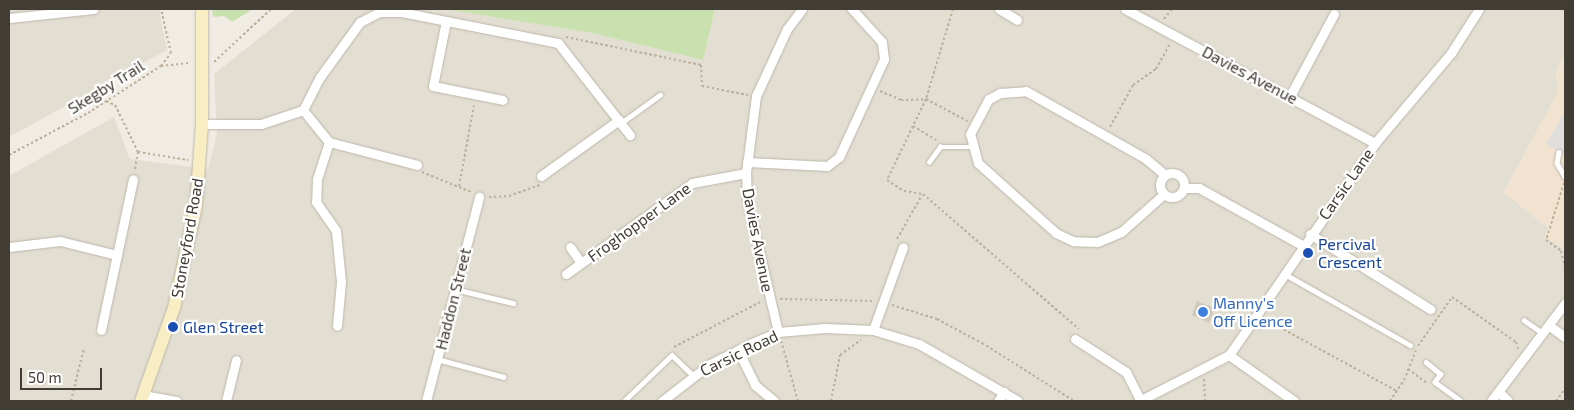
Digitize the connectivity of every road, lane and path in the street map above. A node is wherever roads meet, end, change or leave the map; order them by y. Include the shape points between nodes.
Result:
1 (94, 9) edge
2 (162, 9) edge
3 (202, 9) edge
4 (271, 9) edge
5 (802, 9) edge
6 (852, 9) edge
7 (952, 9) edge
8 (998, 9) edge
9 (1125, 9) edge
10 (1172, 9) edge
11 (1479, 9) edge
12 (1334, 14) dead end
13 (9, 18) edge
14 (1017, 20) dead end
15 (446, 21) junction
16 (1159, 27) junction
17 (1174, 35) junction
18 (558, 43) junction
19 (196, 62) dead end
20 (211, 65) dead end
21 (161, 66) junction
22 (871, 87) junction
23 (476, 94) junction
24 (660, 95) dead end
25 (756, 96) junction
26 (1290, 96) junction
27 (926, 99) junction
28 (503, 100) dead end
29 (106, 101) junction
30 (303, 110) junction
31 (620, 122) junction
32 (202, 124) junction
33 (973, 124) junction
34 (912, 126) junction
35 (630, 135) dead end
36 (1104, 136) junction
37 (329, 142) junction
38 (1375, 143) junction
39 (971, 147) junction
40 (948, 148) junction
41 (138, 152) junction
42 (1559, 152) dead end
43 (9, 155) edge
44 (200, 161) junction
45 (747, 162) junction
46 (929, 162) dead end
47 (417, 165) joint
48 (746, 173) junction
49 (1164, 175) junction
50 (541, 176) joint
51 (1565, 178) edge
52 (133, 179) joint
53 (459, 186) junction
54 (1185, 188) junction
55 (923, 194) junction
56 (1164, 194) junction
57 (479, 198) junction
58 (1310, 234) junction
59 (1302, 245) junction
60 (9, 247) edge
61 (570, 247) dead end
62 (902, 247) joint
63 (116, 255) junction
64 (582, 263) junction
65 (1565, 269) edge
66 (566, 274) dead end
67 (1284, 274) junction
68 (455, 289) junction
69 (513, 303) dead end
70 (1565, 303) edge
71 (1430, 309) dead end
72 (1260, 316) junction
73 (1524, 320) dead end
74 (337, 326) dead end
75 (100, 330) dead end
76 (873, 330) junction
77 (1548, 331) junction
78 (778, 332) junction
79 (1565, 337) edge
80 (1075, 339) joint
81 (1410, 345) dead end
82 (84, 348) dead end
83 (738, 350) junction
84 (1229, 355) junction
85 (437, 359) junction
86 (236, 360) dead end
87 (1426, 362) dead end
88 (1522, 363) junction
89 (1408, 369) junction
90 (1204, 370) junction
91 (693, 375) junction
92 (504, 377) dead end
93 (1435, 382) junction
94 (1565, 389) edge
95 (1397, 391) junction
96 (1004, 392) junction
97 (1500, 393) junction
98 (142, 398) edge
99 (71, 401) edge
100 (176, 401) edge
101 (226, 401) edge
102 (426, 401) edge
103 (624, 401) edge
104 (662, 401) edge
105 (774, 401) edge
106 (798, 401) edge
107 (831, 401) edge
108 (998, 401) edge
109 (1018, 401) edge
110 (1139, 401) edge
111 (1205, 401) edge
112 (1294, 401) edge
113 (1390, 401) edge
114 (1461, 401) edge
115 (1491, 401) edge
116 (1508, 401) edge
117 (1556, 401) edge

1 - 13 street
2 - 21 path, Skegby Trail via 171,53
3 - 32 main road, Stoneyford Road
4 - 20 path via 226,53 223,50
5 - 25 street, Davies Avenue via 787,29
6 - 22 street via 882,42 884,59
7 - 27 path
8 - 14 street
9 - 16 street, Davies Avenue
10 - 16 path
11 - 38 street, Carsic Lane via 1451,53
12 - 26 street
15 - 18 street
15 - 23 street via 433,86
15 - 30 street via 380,12 360,22 320,77
16 - 17 street, Davies Avenue
17 - 26 street, Davies Avenue
17 - 36 path via 1156,70 1133,85
18 - 25 path via 566,37 701,66 702,86
18 - 31 street
19 - 21 path
21 - 29 path, Skegby Trail
22 - 27 path via 902,100
22 - 45 street via 839,157 827,166
23 - 28 street
23 - 53 path
24 - 31 lane
25 - 45 street, Davies Avenue
26 - 38 street, Davies Avenue
27 - 33 path
27 - 34 path
29 - 41 path via 115,105
29 - 43 path, Skegby Trail
30 - 32 street via 261,124
30 - 37 street
31 - 35 street
31 - 50 street
32 - 44 main road, Stoneyford Road
33 - 36 street via 988,100 1014,90 1026,92
33 - 39 street
34 - 40 path
34 - 55 path via 887,180 904,191
36 - 49 street via 1146,159
37 - 47 street
37 - 74 street via 317,179 316,202 336,231 341,282
38 - 58 street, Carsic Lane
39 - 40 lane
39 - 56 street via 985,170 1056,233 1073,241 1097,242 1121,232
40 - 46 lane via 940,148
41 - 44 path
41 - 52 path
42 - 51 lane via 1557,163
44 - 98 main road, Stoneyford Road via 174,308
45 - 48 street, Davies Avenue
47 - 53 path via 420,172
48 - 64 street, Froghopper Lane via 692,183
48 - 78 street, Davies Avenue via 751,218
49 - 54 street via 1179,174
49 - 56 street via 1160,187
50 - 57 path via 540,185 526,192
51 - 65 path via 1546,240 1561,251
52 - 63 street
53 - 57 path
54 - 56 street via 1176,197
54 - 59 street via 1199,188
55 - 62 path via 896,236
55 - 80 path via 1080,330
57 - 68 street, Haddon Street
58 - 59 street, Carsic Lane
58 - 71 street
59 - 67 street, Carsic Lane
60 - 63 street via 60,241
61 - 64 street
62 - 76 street
63 - 75 street
64 - 66 street, Froghopper Lane
67 - 72 street, Carsic Lane
67 - 81 lane
68 - 69 lane
68 - 85 street, Haddon Street
70 - 77 street
72 - 84 street, Carsic Lane
72 - 95 path
73 - 77 lane
76 - 78 street, Carsic Road
76 - 96 street, Carsic Road via 920,344
76 - 107 path via 840,355
77 - 79 street
77 - 88 street
78 - 83 street, Carsic Road
78 - 106 path
80 - 110 street via 1126,372
82 - 99 path
83 - 91 street, Carsic Road
83 - 105 street via 754,385
84 - 90 street, Carsic Lane
84 - 112 street
85 - 92 lane
85 - 102 street, Haddon Street
86 - 101 street
87 - 93 lane via 1441,374
88 - 89 path via 1516,342 1452,297 1417,347
88 - 97 street
89 - 93 path via 1432,387
89 - 95 path
90 - 110 street, Carsic Lane
90 - 111 path
91 - 103 lane via 672,355
91 - 104 street, Carsic Road
93 - 114 lane
94 - 117 path
95 - 113 path
96 - 108 street
96 - 109 street, Carsic Road
97 - 115 street
97 - 116 street
98 - 100 street

